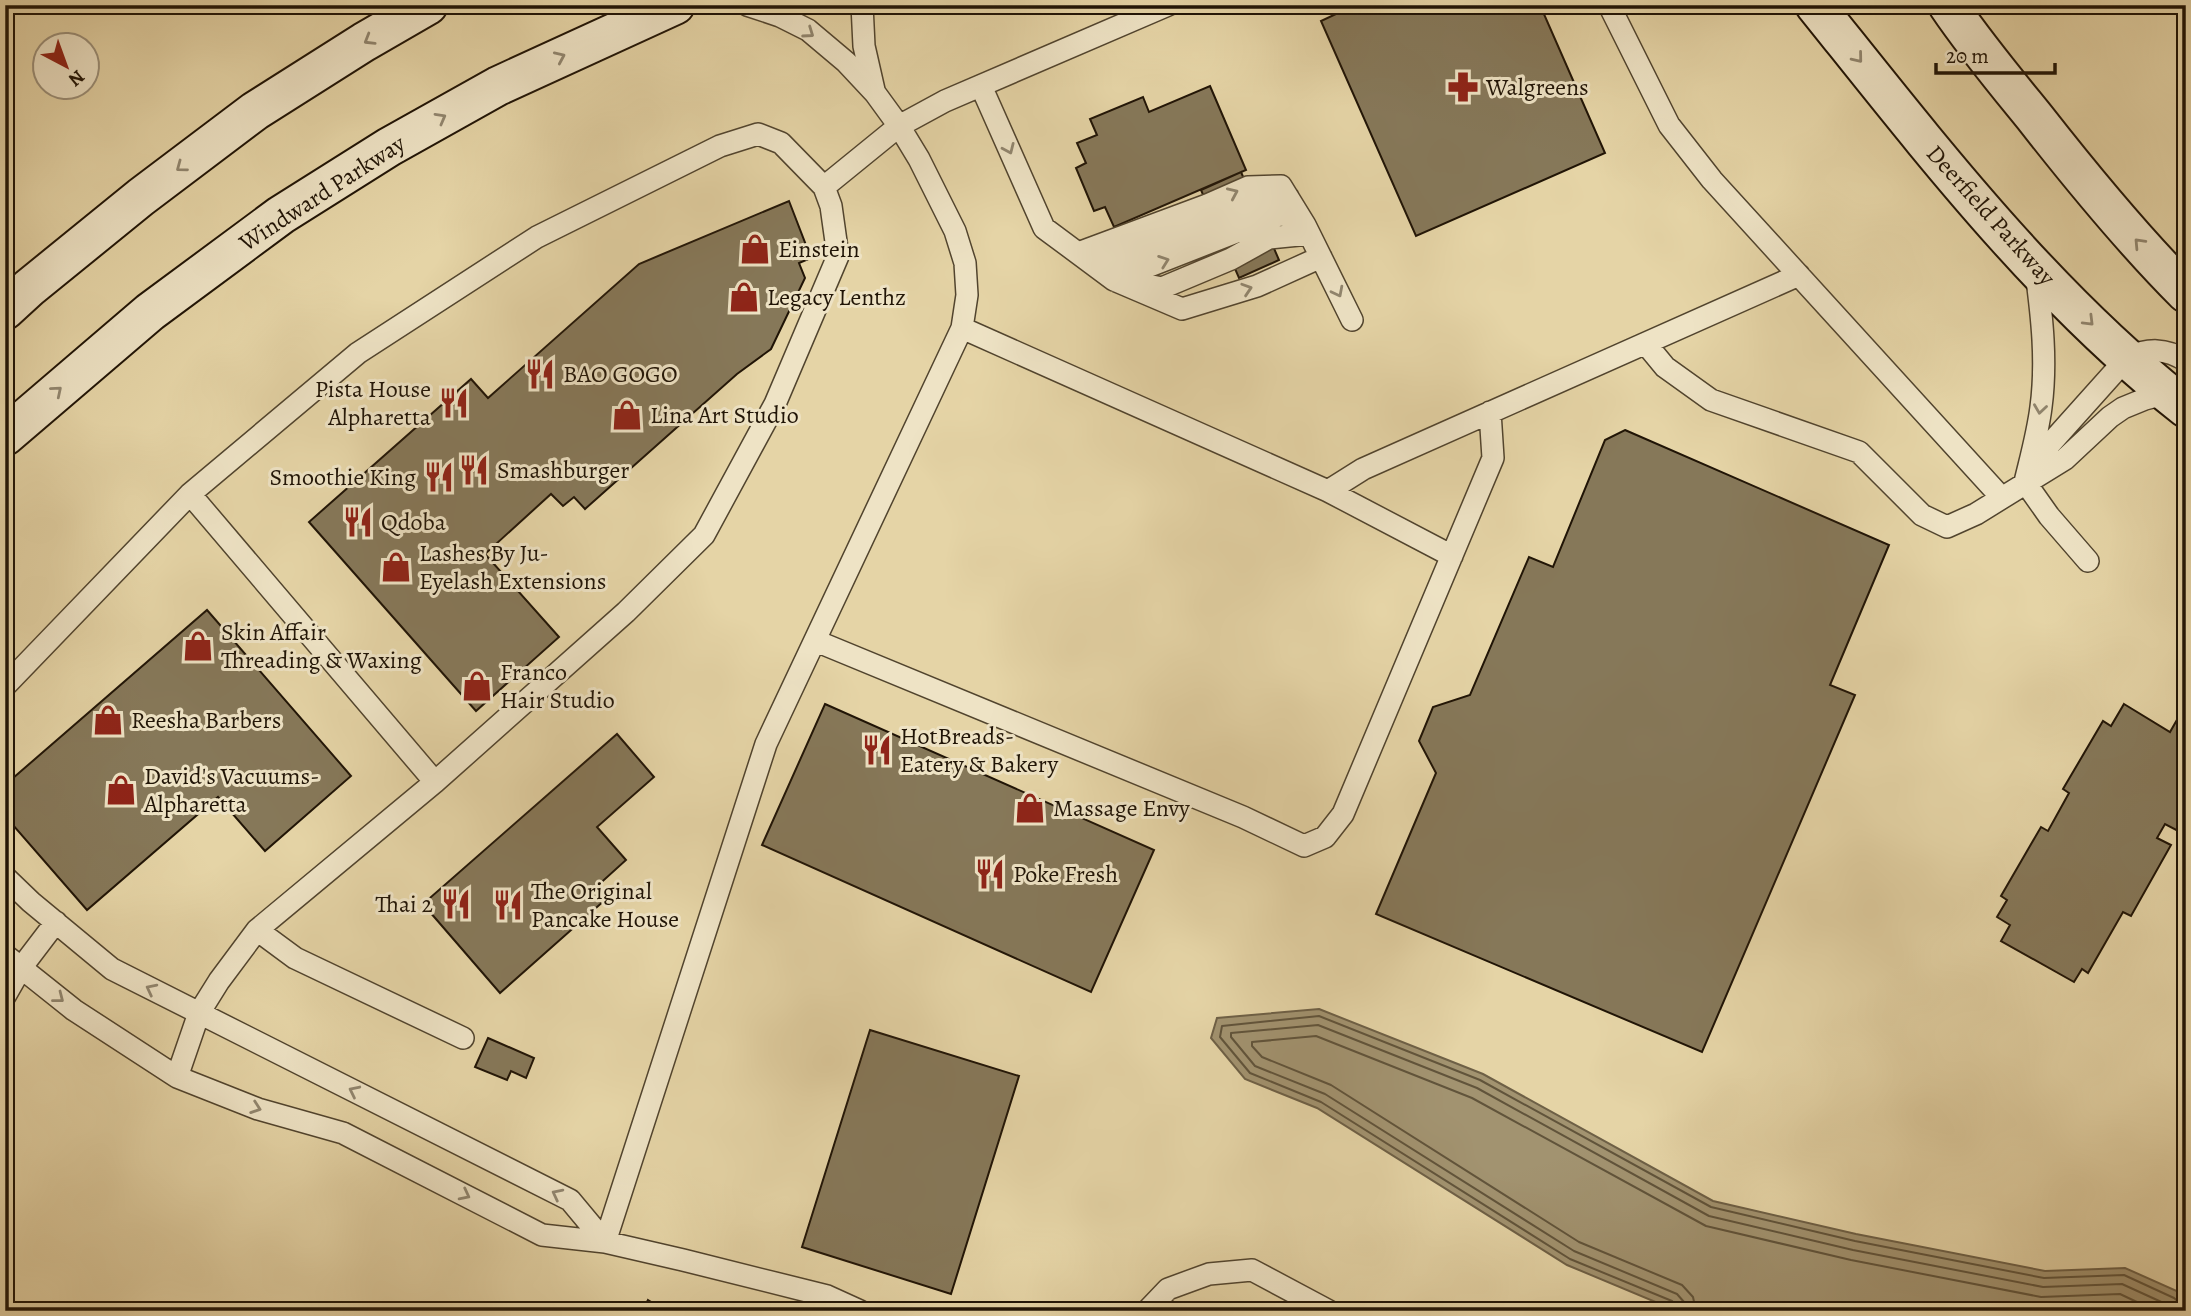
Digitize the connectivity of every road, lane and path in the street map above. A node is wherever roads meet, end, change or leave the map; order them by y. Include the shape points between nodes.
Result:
1 (428, 5) edge
2 (675, 5) edge
3 (747, 5) edge
4 (862, 5) edge
5 (1168, 5) edge
6 (1609, 5) edge
7 (1815, 5) edge
8 (1948, 5) edge
9 (981, 86) junction
10 (875, 93) junction
11 (899, 127) junction
12 (824, 187) junction
13 (1307, 229) junction
14 (1321, 257) junction
15 (1086, 259) junction
16 (2035, 268) junction
17 (1799, 275) junction
18 (1114, 280) junction
19 (2186, 293) edge
20 (5, 310) edge
21 (1352, 320) dead end
22 (962, 328) junction
23 (1646, 344) junction
24 (2127, 358) junction
25 (2180, 388) edge
26 (1490, 412) junction
27 (5, 436) edge
28 (2025, 482) junction
29 (1328, 491) junction
30 (190, 494) junction
31 (2001, 497) junction
32 (1452, 556) junction
33 (2088, 561) dead end
34 (816, 641) junction
35 (5, 686) edge
36 (435, 782) junction
37 (5, 877) edge
38 (56, 922) junction
39 (257, 930) junction
40 (13, 962) edge
41 (5, 996) edge
42 (199, 1013) junction
43 (463, 1038) dead end
44 (177, 1077) junction
45 (605, 1242) junction
46 (860, 1311) edge
47 (1147, 1311) edge
48 (1329, 1311) edge

1 -> 20 main road via 255,111 141,197
27 -> 2 main road, Windward Parkway via 150,312 281,215 498,86
3 -> 10 lane via 808,30
4 - 10 lane via 864,46
5 - 9 lane
6 - 17 lane via 1669,125 1712,180
7 -> 16 main road, Deerfield Parkway via 1968,194
19 -> 8 main road via 2072,165
9 - 11 lane
9 -> 15 lane via 1044,228
10 - 11 lane
11 - 12 lane
11 - 22 lane via 955,231 965,263
12 - 30 lane via 781,143 758,134 720,146 537,237 358,353
12 - 36 lane via 838,256 775,404 704,535 626,612
13 - 14 lane
15 -> 13 lane via 1248,187 1281,186
18 -> 13 lane via 1282,214
18 -> 14 lane via 1182,309 1257,286
14 -> 21 lane
15 - 18 lane
16 -> 24 main road, Deerfield Parkway
16 -> 28 lane via 2044,370
17 - 23 lane
17 - 31 lane
22 - 29 lane
22 - 34 lane
23 - 26 lane
23 - 31 lane via 1665,367 1711,400 1859,452 1922,514 1947,527
24 - 25 main road, Deerfield Parkway
24 - 28 lane via 2050,444
25 - 28 lane via 2123,408 2066,459
26 - 29 lane via 1363,468
26 - 32 lane via 1493,458
28 - 31 lane
28 - 33 lane
29 - 32 lane
30 - 35 lane
30 - 36 lane
32 - 34 lane via 1343,814 1325,837 1304,846
34 - 45 lane via 766,744
36 - 39 lane
37 - 38 lane
38 - 40 lane
42 -> 38 lane via 112,969
39 - 42 lane
39 - 43 lane via 295,958
40 - 41 lane
40 -> 44 lane via 74,1010
42 - 44 lane
45 -> 42 lane via 570,1200
44 -> 45 lane via 258,1109 343,1133 542,1235
45 - 46 lane via 827,1296
47 - 48 lane via 1168,1289 1209,1273 1252,1270

